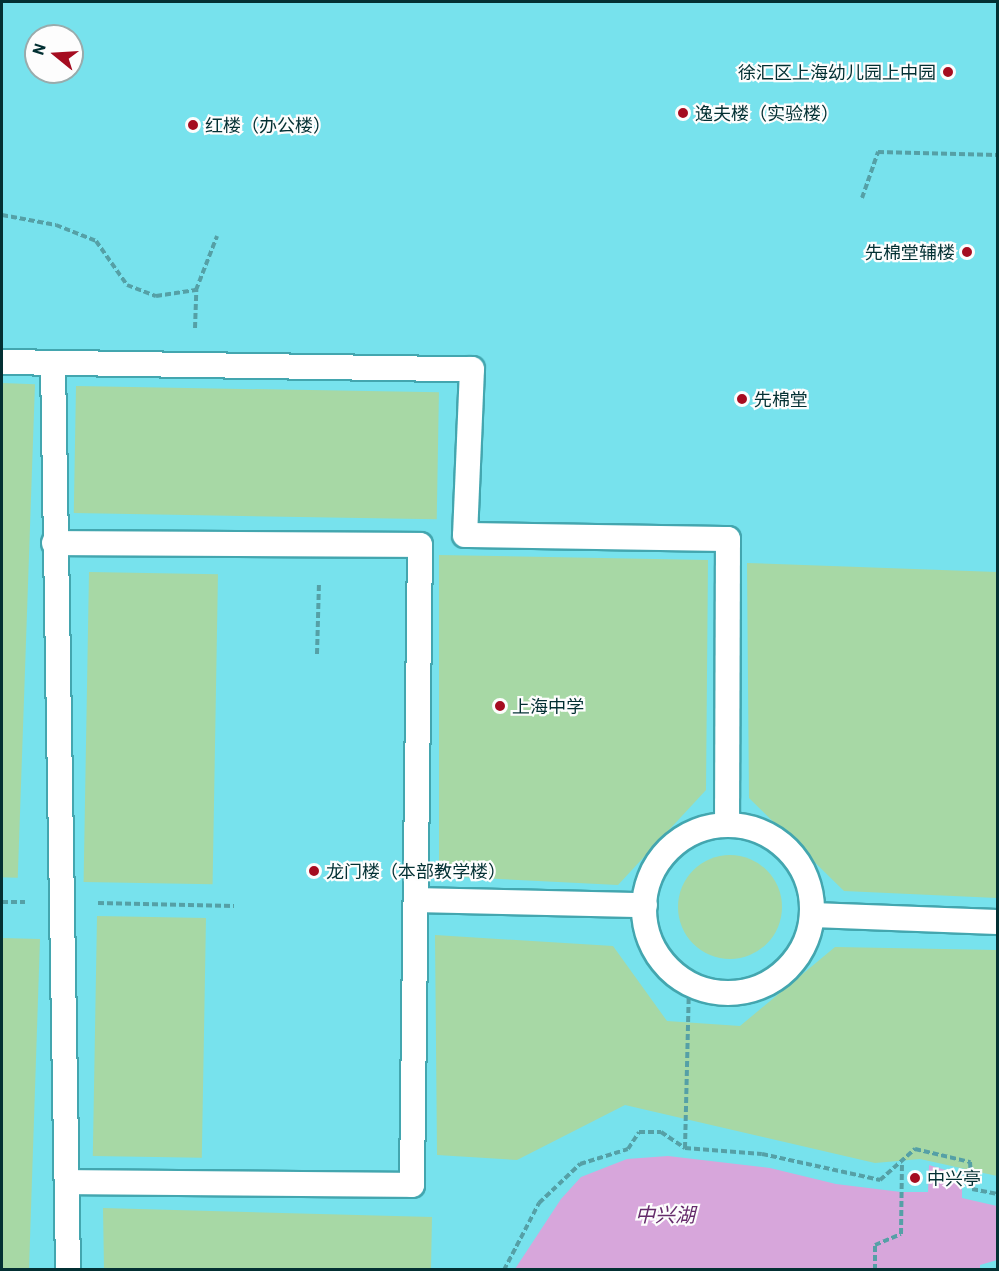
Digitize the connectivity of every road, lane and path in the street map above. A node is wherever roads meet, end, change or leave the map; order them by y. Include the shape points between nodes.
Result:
1 (998, 155) edge
2 (862, 198) dead end
3 (2, 215) edge
4 (217, 236) dead end
5 (196, 290) junction
6 (2, 362) edge
7 (53, 364) junction
8 (193, 365) junction
9 (54, 543) junction
10 (321, 544) junction
11 (316, 654) dead end
12 (727, 824) junction
13 (416, 900) junction
14 (59, 903) junction
15 (645, 905) junction
16 (234, 906) dead end
17 (812, 915) junction
18 (998, 922) edge
19 (689, 984) junction
20 (685, 1148) junction
21 (902, 1165) junction
22 (68, 1182) junction
23 (998, 1194) edge
24 (68, 1269) edge
25 (504, 1269) edge
26 (874, 1269) edge

1 - 2 path via 878,152
3 - 5 path via 56,225 96,241 127,285 156,296
4 - 5 path
5 - 8 path
6 - 7 lane
7 - 8 lane
7 - 9 lane
8 - 12 lane via 472,369 465,536 728,540
9 - 10 lane
9 - 14 lane
10 - 11 path
10 - 13 lane via 420,544
12 - 15 lane via 700,829 675,843 657,863
12 - 17 lane via 763,832 799,861 810,887
13 - 15 lane
13 - 22 lane via 412,1185
14 - 16 path
14 - 22 lane
15 - 19 lane via 651,944 667,967
17 - 18 lane
17 - 19 lane via 806,942 790,965 769,983 743,992 715,993
19 - 20 path
20 - 21 path via 762,1154 880,1180
20 - 25 path via 662,1132 639,1132 628,1149 580,1164 540,1203
21 - 23 path via 915,1149 970,1162 972,1189
21 - 26 path via 901,1234 875,1245
22 - 24 lane

